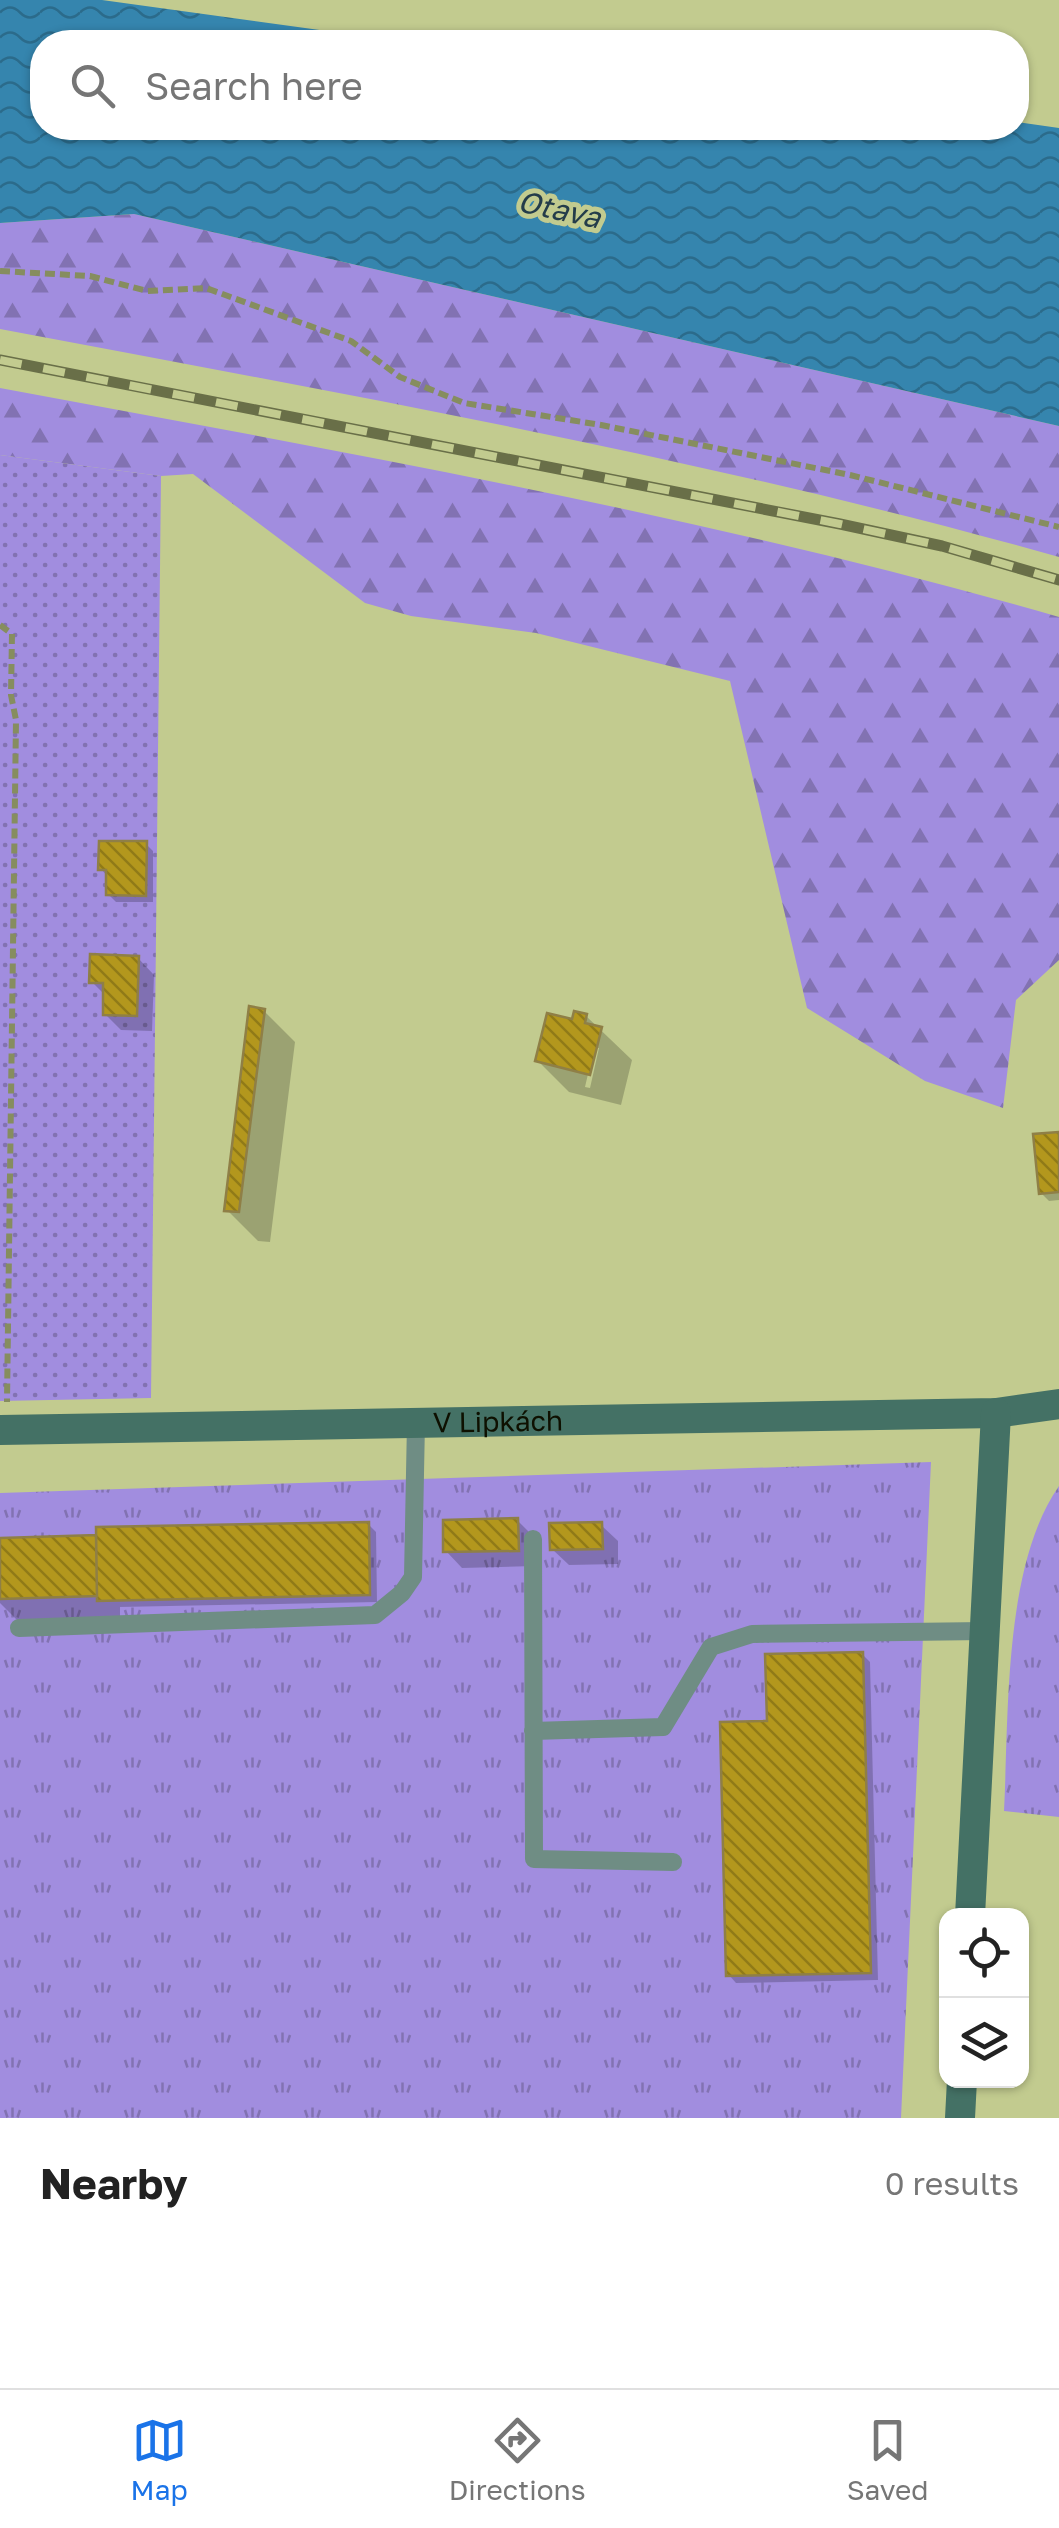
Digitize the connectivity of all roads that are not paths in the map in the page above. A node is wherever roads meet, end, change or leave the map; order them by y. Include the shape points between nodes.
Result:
1 (1059, 1404) edge
2 (996, 1413) junction
3 (416, 1422) junction
4 (3, 1430) edge
5 (532, 1539) dead end
6 (20, 1628) dead end
7 (985, 1632) junction
8 (533, 1730) junction
9 (673, 1862) dead end
10 (970, 1908) edge
11 (962, 2088) edge
12 (960, 2118) edge

1 - 2 street, V Lipkách
2 - 3 street, V Lipkách
2 - 7 street
3 - 4 street, V Lipkách
3 - 6 lane via 413,1578 376,1615
5 - 8 lane
7 - 8 lane via 752,1634 711,1647 663,1728
7 - 10 street
8 - 9 lane via 534,1858
11 - 12 street

